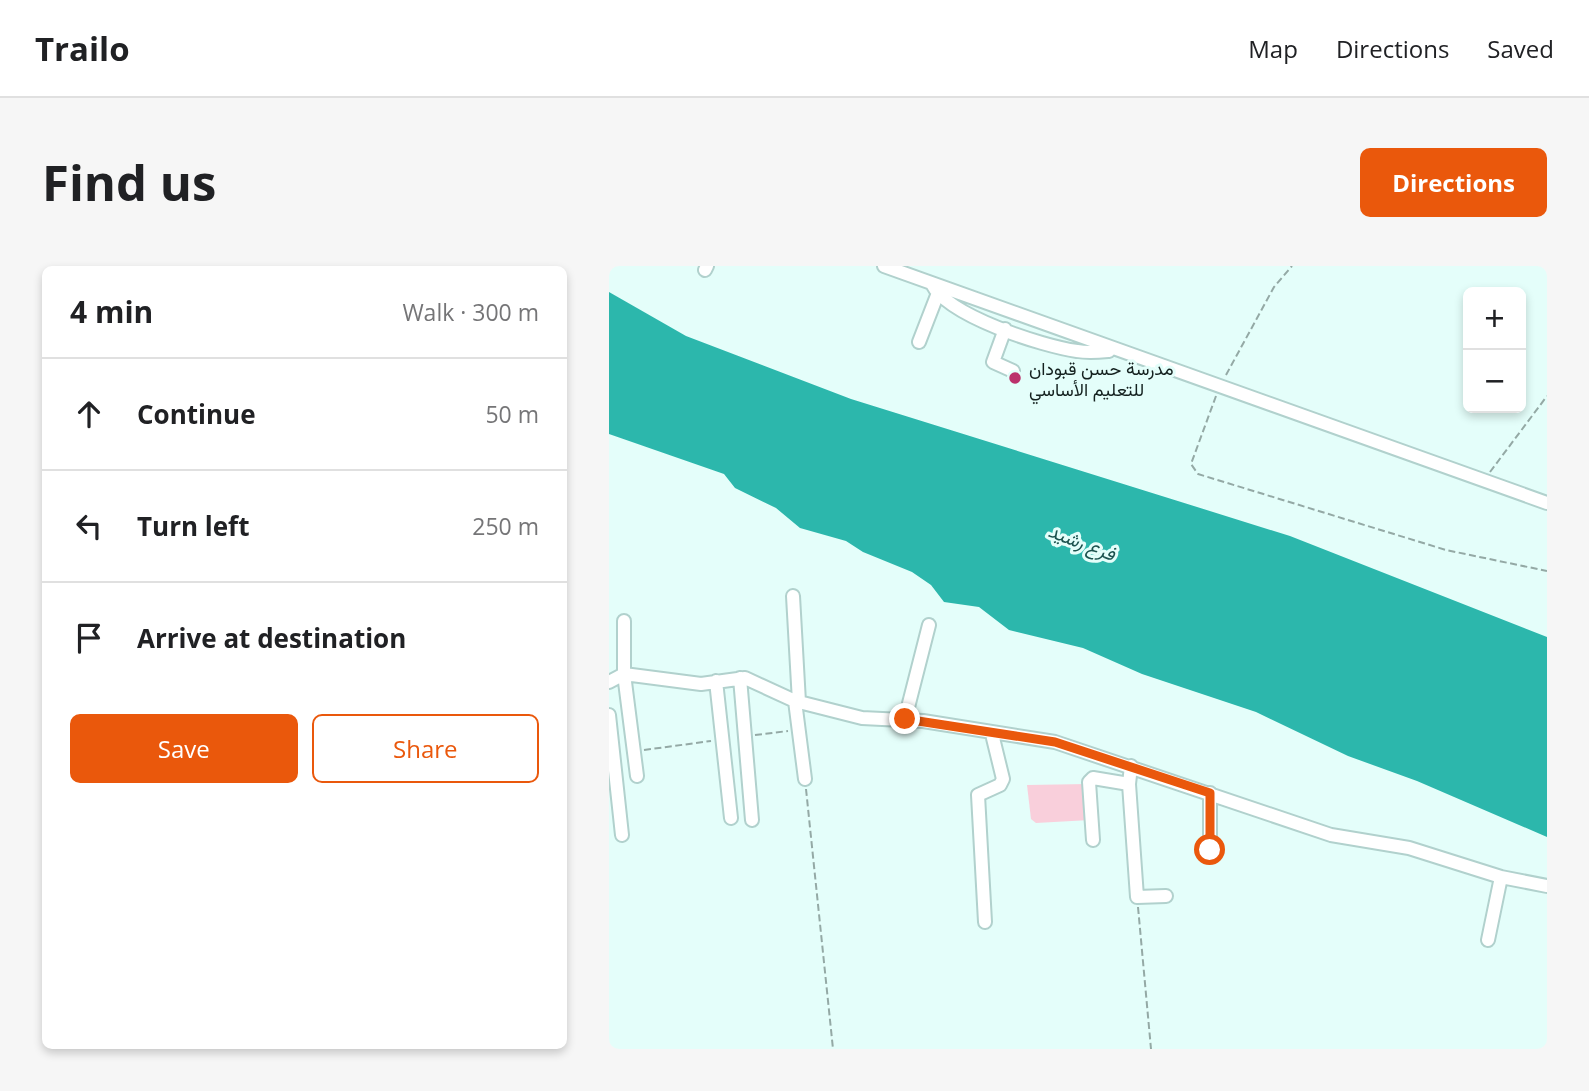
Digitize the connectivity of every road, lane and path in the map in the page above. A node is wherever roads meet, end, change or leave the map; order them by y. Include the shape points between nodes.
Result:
1 (884, 266) edge
2 (1292, 266) edge
3 (928, 267) edge
4 (932, 286) junction
5 (1005, 329) junction
6 (919, 342) dead end
7 (1114, 350) junction
8 (1013, 371) dead end
9 (1219, 388) junction
10 (1547, 396) edge
11 (1483, 481) junction
12 (1547, 503) edge
13 (1547, 571) edge
14 (793, 596) dead end
15 (624, 621) dead end
16 (929, 625) dead end
17 (624, 674) junction
18 (740, 678) junction
19 (716, 681) junction
20 (609, 682) edge
21 (797, 701) junction
22 (609, 715) edge
23 (905, 719) junction
24 (799, 729) junction
25 (992, 734) junction
26 (744, 737) junction
27 (723, 740) junction
28 (635, 751) junction
29 (1131, 766) junction
30 (637, 776) dead end
31 (805, 779) joint
32 (1129, 784) junction
33 (1210, 793) junction
34 (731, 818) dead end
35 (752, 820) dead end
36 (622, 835) dead end
37 (1093, 839) dead end
38 (1210, 850) dead end
39 (1501, 877) junction
40 (1547, 886) edge
41 (1166, 895) dead end
42 (1137, 897) junction
43 (985, 922) dead end
44 (1488, 940) dead end
45 (833, 1049) edge
46 (1151, 1049) edge

1 - 4 street
2 - 9 path via 1275,286
3 - 4 street
4 - 5 street via 961,309
4 - 6 street
4 - 7 street
5 - 7 street via 1075,351
5 - 8 street via 993,362
7 - 9 street
9 - 11 street
9 - 13 path via 1193,453 1191,468 1198,474 1446,550
10 - 11 path
11 - 12 street
14 - 21 street
15 - 17 street
16 - 23 street
17 - 19 street via 693,683
17 - 20 street
17 - 28 street
18 - 19 street
18 - 21 street
18 - 26 street
19 - 27 street
21 - 23 street via 862,718
21 - 24 street
22 - 36 street
23 - 25 street
24 - 26 path
24 - 31 street
25 - 29 street via 1055,742
25 - 43 street via 1003,779 978,795
26 - 35 street
27 - 28 path
27 - 34 street
28 - 30 street
29 - 32 street
29 - 33 street
31 - 45 path
32 - 37 street via 1093,778 1089,782
32 - 42 street
33 - 38 street
33 - 39 street via 1331,835 1409,848
39 - 40 street
39 - 44 street
41 - 42 street
42 - 46 path

